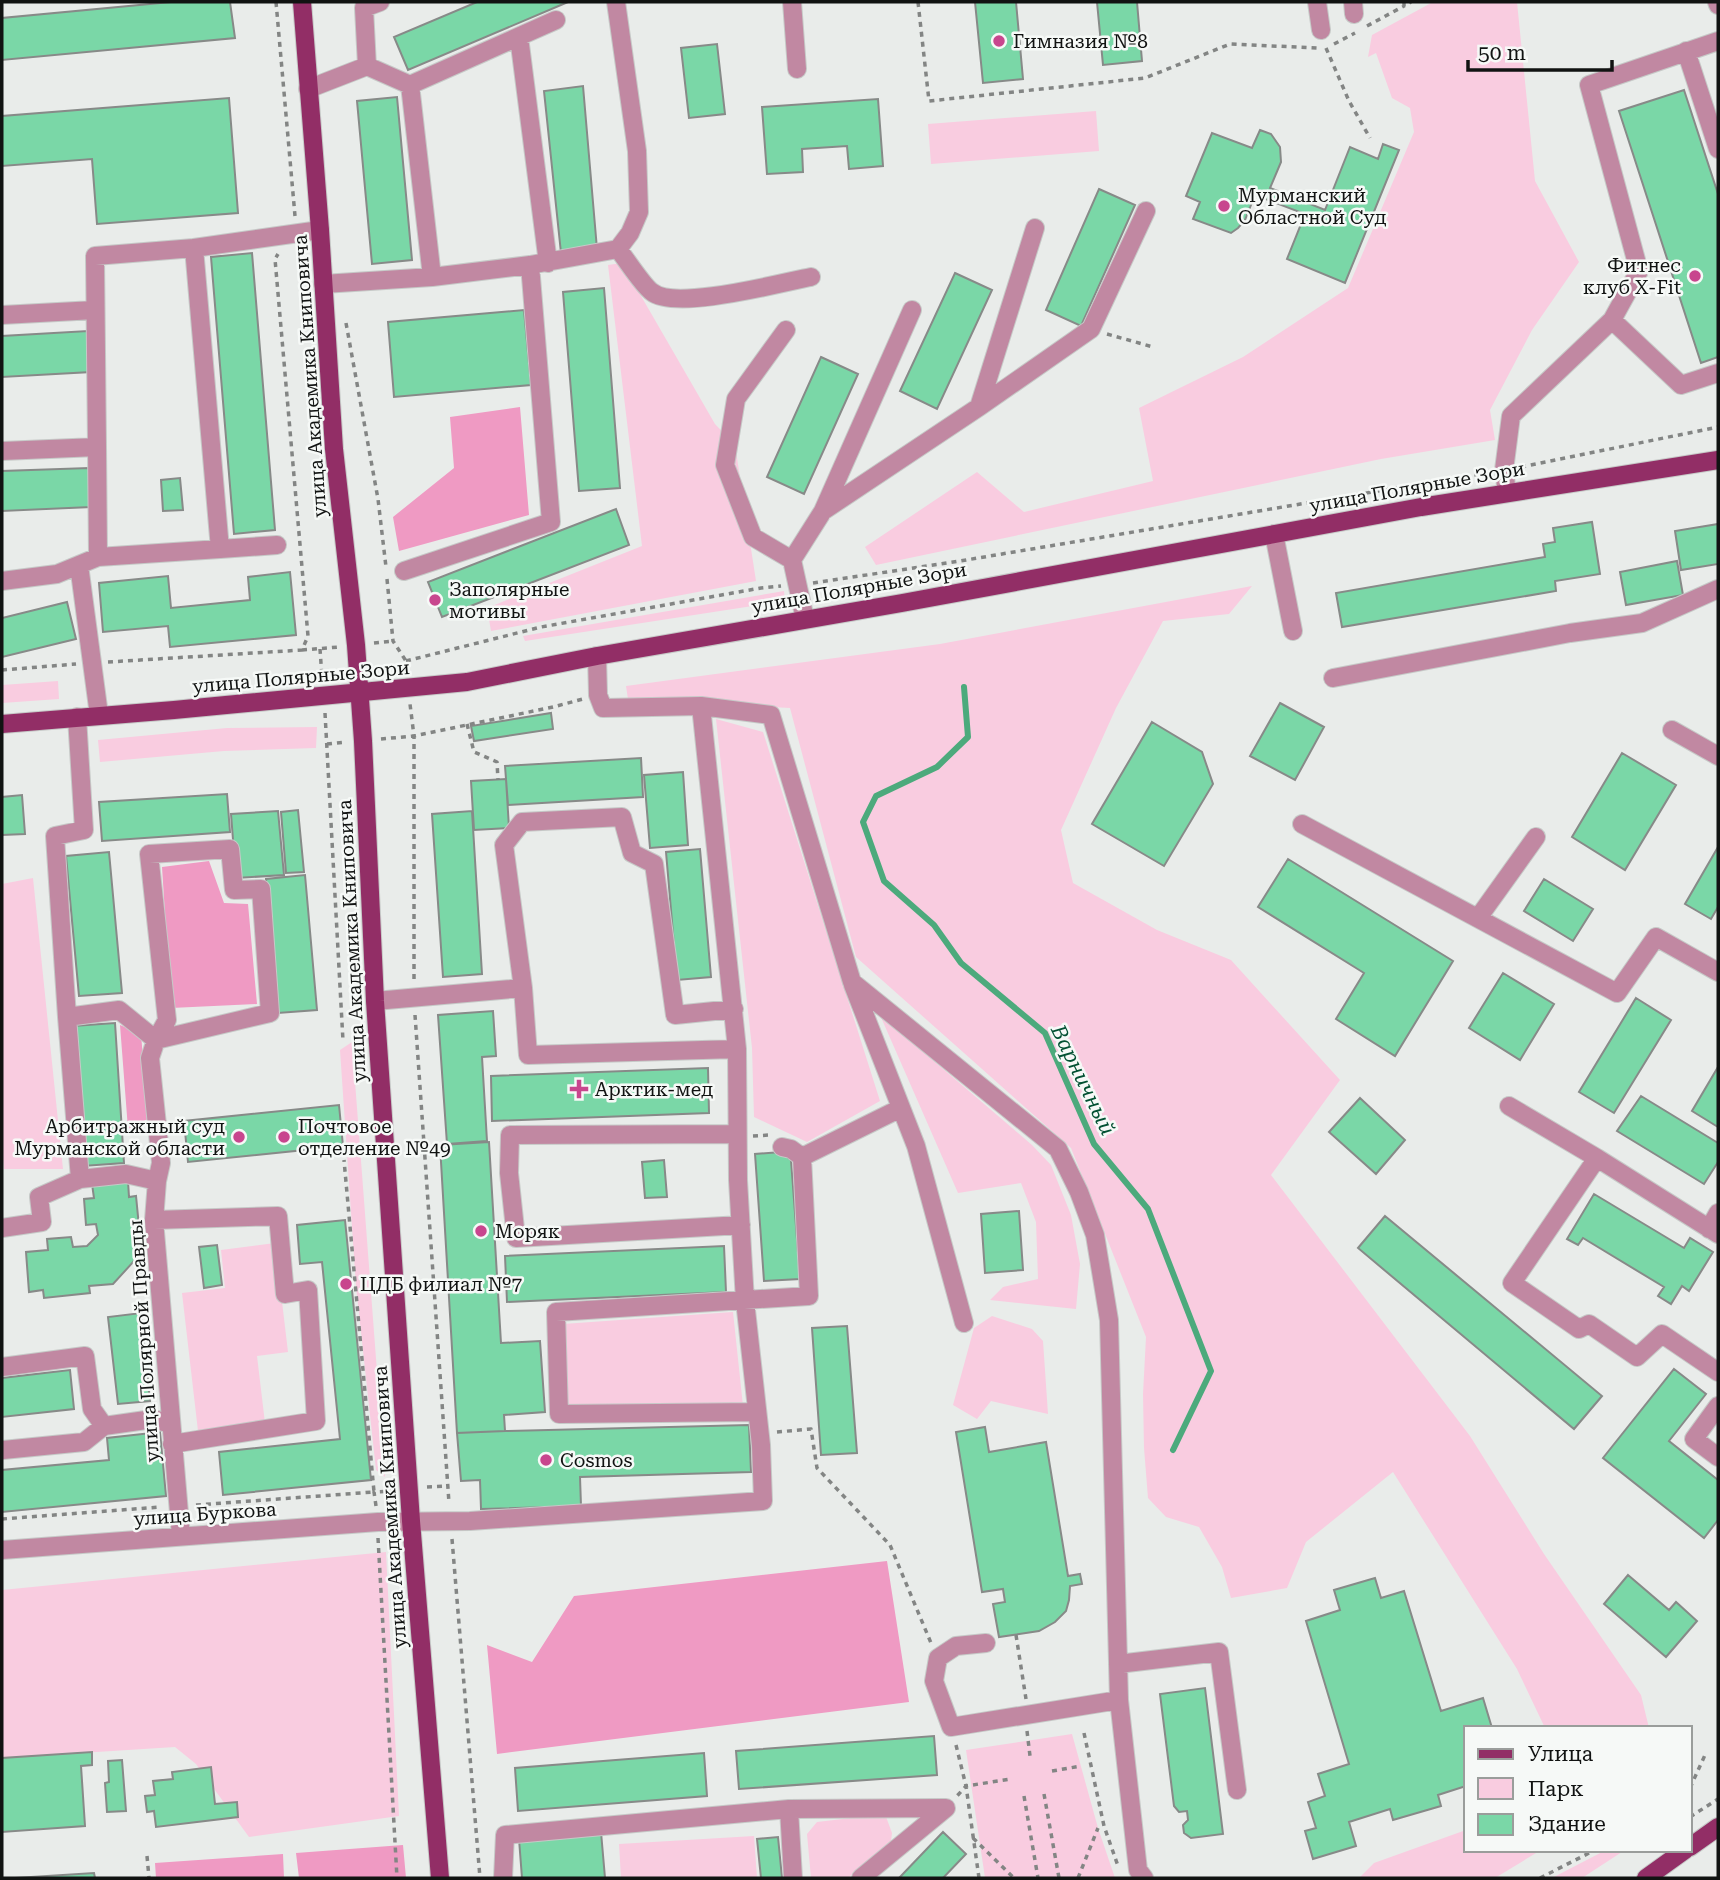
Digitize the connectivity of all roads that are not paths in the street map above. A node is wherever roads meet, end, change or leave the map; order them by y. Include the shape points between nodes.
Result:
1 (302, 2) edge
2 (380, 2) edge
3 (616, 2) edge
4 (792, 2) edge
5 (1317, 2) edge
6 (556, 20) dead end
7 (1321, 30) dead end
8 (519, 37) junction
9 (1718, 41) edge
10 (1686, 51) junction
11 (367, 66) junction
12 (797, 69) dead end
13 (410, 85) junction
14 (308, 89) junction
15 (1718, 149) edge
16 (1146, 211) dead end
17 (1035, 228) dead end
18 (320, 230) junction
19 (194, 248) junction
20 (618, 249) junction
21 (548, 263) junction
22 (530, 265) junction
23 (432, 277) junction
24 (811, 277) dead end
25 (323, 284) junction
26 (95, 310) junction
27 (912, 310) dead end
28 (2, 315) edge
29 (1612, 320) junction
30 (786, 330) dead end
31 (1718, 373) edge
32 (979, 407) junction
33 (97, 447) junction
34 (2, 451) edge
35 (1718, 460) edge
36 (1507, 493) junction
37 (823, 511) junction
38 (1274, 534) junction
39 (277, 545) dead end
40 (220, 549) junction
41 (98, 557) junction
42 (792, 560) junction
43 (79, 565) junction
44 (404, 571) dead end
45 (2, 581) edge
46 (1718, 589) edge
47 (805, 619) junction
48 (1293, 631) dead end
49 (597, 656) junction
50 (1334, 678) dead end
51 (359, 692) junction
52 (701, 706) junction
53 (99, 715) junction
54 (78, 718) junction
55 (2, 724) edge
56 (1672, 730) dead end
57 (1718, 756) edge
58 (1302, 824) dead end
59 (1536, 837) dead end
60 (1478, 918) junction
61 (1718, 972) edge
62 (852, 982) junction
63 (523, 988) junction
64 (375, 1001) junction
65 (734, 1009) junction
66 (67, 1017) junction
67 (156, 1040) junction
68 (737, 1049) junction
69 (1510, 1106) dead end
70 (901, 1108) junction
71 (737, 1134) junction
72 (782, 1147) dead end
73 (802, 1157) junction
74 (1597, 1158) junction
75 (80, 1179) junction
76 (157, 1181) junction
77 (154, 1220) junction
78 (1715, 1225) edge
79 (741, 1226) junction
80 (2, 1228) edge
81 (745, 1301) junction
82 (964, 1322) dead end
83 (2, 1367) edge
84 (1718, 1372) edge
85 (1718, 1406) edge
86 (757, 1412) junction
87 (171, 1424) junction
88 (104, 1426) junction
89 (172, 1444) junction
90 (3, 1450) edge
91 (1718, 1457) edge
92 (411, 1521) junction
93 (181, 1536) junction
94 (2, 1550) edge
95 (986, 1643) dead end
96 (1118, 1664) junction
97 (1119, 1700) junction
98 (1237, 1790) dead end
99 (789, 1809) junction
100 (1718, 1827) edge
101 (1692, 1846) edge
102 (1682, 1852) edge
103 (440, 1878) edge
104 (503, 1878) edge
105 (793, 1878) edge
106 (861, 1878) edge
107 (1144, 1878) edge
108 (1646, 1878) edge

1 - 14 main road, улица Академика Книповича
2 - 11 street via 364,8
3 - 20 street via 637,151 639,212
4 - 12 street
5 - 7 street
6 - 8 street
8 - 13 street
8 - 21 street
9 - 10 street
10 - 15 street
10 - 29 street via 1589,85 1639,271
11 - 13 street
11 - 14 street
13 - 23 street
14 - 18 main road, улица Академика Книповича
16 - 32 street via 1091,329
17 - 32 street
18 - 19 street
18 - 25 main road, улица Академика Книповича
19 - 26 street via 95,256
19 - 40 street
20 - 21 street
20 - 24 street via 652,293 670,300 698,299
21 - 22 street
22 - 23 street
22 - 44 street via 551,522
23 - 25 street
25 - 51 main road, улица Академика Книповича via 334,449
26 - 28 street
26 - 33 street
27 - 37 street
29 - 31 street via 1681,385
29 - 36 street via 1511,416 1504,470
30 - 42 street via 736,399 725,466 752,537
32 - 37 street
33 - 34 street
33 - 41 street
35 - 36 main road, улица Полярные Зори
36 - 38 main road, улица Полярные Зори
37 - 42 street
38 - 47 main road, улица Полярные Зори
38 - 48 street
39 - 40 street
40 - 41 street
41 - 43 street
42 - 47 street
43 - 45 street via 57,574
43 - 53 street
46 - 50 street via 1642,623
47 - 49 main road, улица Полярные Зори
49 - 51 main road, улица Полярные Зори via 467,682
49 - 52 street via 603,708
51 - 53 main road, улица Полярные Зори
51 - 64 main road, улица Академика Книповича
52 - 62 street via 771,715
52 - 65 street
53 - 54 main road, улица Полярные Зори
54 - 55 main road, улица Полярные Зори
54 - 66 street via 84,830 55,836
56 - 57 street
58 - 60 street
59 - 60 street
60 - 61 street via 1618,993 1656,937
62 - 70 street
62 - 96 street via 1058,1149 1079,1192 1095,1235 1109,1320
63 - 64 street
63 - 65 street via 504,845 522,822 622,817 632,853 654,864 675,1014
63 - 68 street via 528,1055
64 - 92 main road, улица Академика Книповича
65 - 68 street
66 - 67 street via 119,1010
66 - 75 street
67 - 67 street, улица Полярной Правды via 167,1020 149,854 230,849 234,890 261,889 270,1013
67 - 76 street, улица Полярной Правды via 150,1058 161,1163
68 - 71 street
69 - 74 street
70 - 73 street
70 - 82 street via 916,1146
71 - 79 street
71 - 79 street via 510,1135 509,1173 516,1238
72 - 73 street
73 - 81 street via 809,1296
74 - 78 street
74 - 84 street via 1513,1283 1579,1329 1589,1324 1637,1357 1662,1334
75 - 76 street via 126,1174
75 - 80 street via 39,1197 41,1222
76 - 77 street, улица Полярной Правды
77 - 87 street, улица Полярной Правды
77 - 89 street via 278,1216 285,1294 308,1290 316,1421
79 - 81 street
81 - 86 street
81 - 86 street via 556,1312 559,1414
83 - 88 street via 85,1356 92,1409
85 - 91 street via 1694,1439
86 - 92 street, улица Буркова via 763,1501
87 - 88 street via 153,1419
87 - 89 street, улица Полярной Правды
88 - 90 street via 84,1442
89 - 93 street, улица Полярной Правды
92 - 93 street, улица Буркова
92 - 103 main road, улица Академика Книповича
93 - 94 street, улица Буркова
95 - 97 street via 956,1646 937,1658 934,1681 951,1727
96 - 97 street
96 - 98 street via 1219,1651
97 - 107 street via 1138,1870
99 - 104 street via 505,1835
99 - 105 street
99 - 106 street via 946,1808
100 - 101 main road
102 - 108 main road

